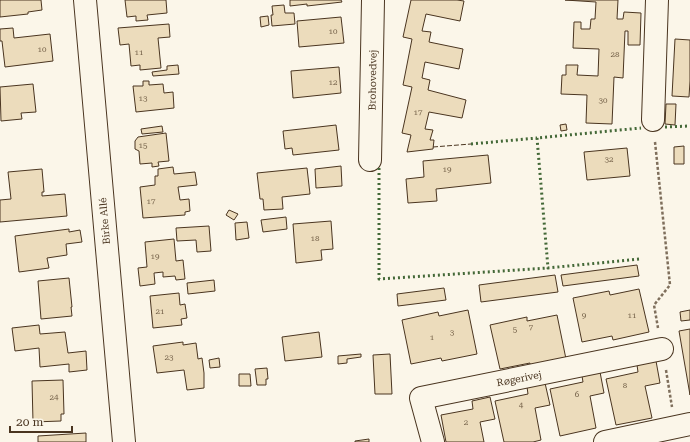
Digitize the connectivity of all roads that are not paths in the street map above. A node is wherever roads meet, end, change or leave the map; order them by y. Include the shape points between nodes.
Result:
1 (85, 0) edge
2 (373, 0) edge
3 (657, 0) edge
4 (653, 120) road end
5 (370, 160) dead end
6 (662, 349) road end
7 (683, 425) edge
8 (645, 438) edge
9 (124, 442) edge
10 (433, 442) edge
11 (605, 442) edge

1 - 9 street, Birke Allé
2 - 5 street, Brohovedvej
3 - 4 street
6 - 10 street, Røgerivej via 421,398
7 - 8 street
8 - 11 street

